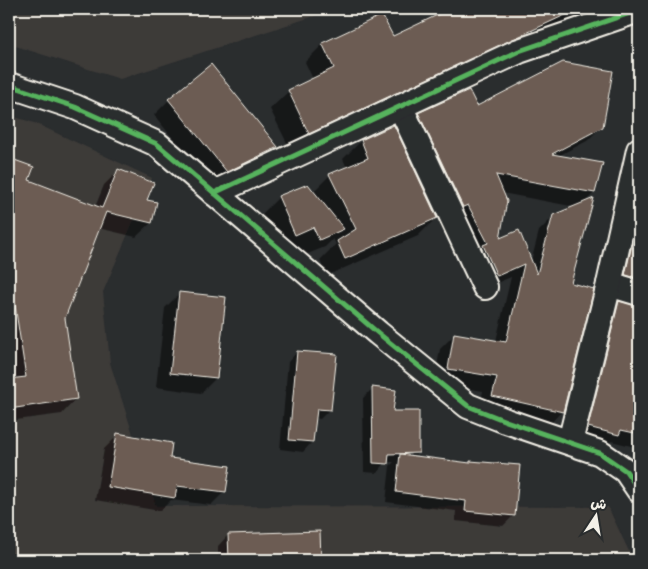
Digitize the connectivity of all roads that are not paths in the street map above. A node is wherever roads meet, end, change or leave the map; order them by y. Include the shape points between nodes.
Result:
1 (639, 10) edge
2 (9, 84) edge
3 (400, 106) junction
4 (639, 150) edge
5 (214, 193) junction
6 (609, 284) junction
7 (485, 287) dead end
8 (639, 293) edge
9 (570, 442) junction
10 (639, 490) edge

1 - 3 street via 519,51
2 - 5 street via 75,107 157,144
3 - 5 street
3 - 7 street
4 - 6 street
5 - 9 street via 468,406
6 - 8 street
6 - 9 street
9 - 10 street via 600,453 626,470

